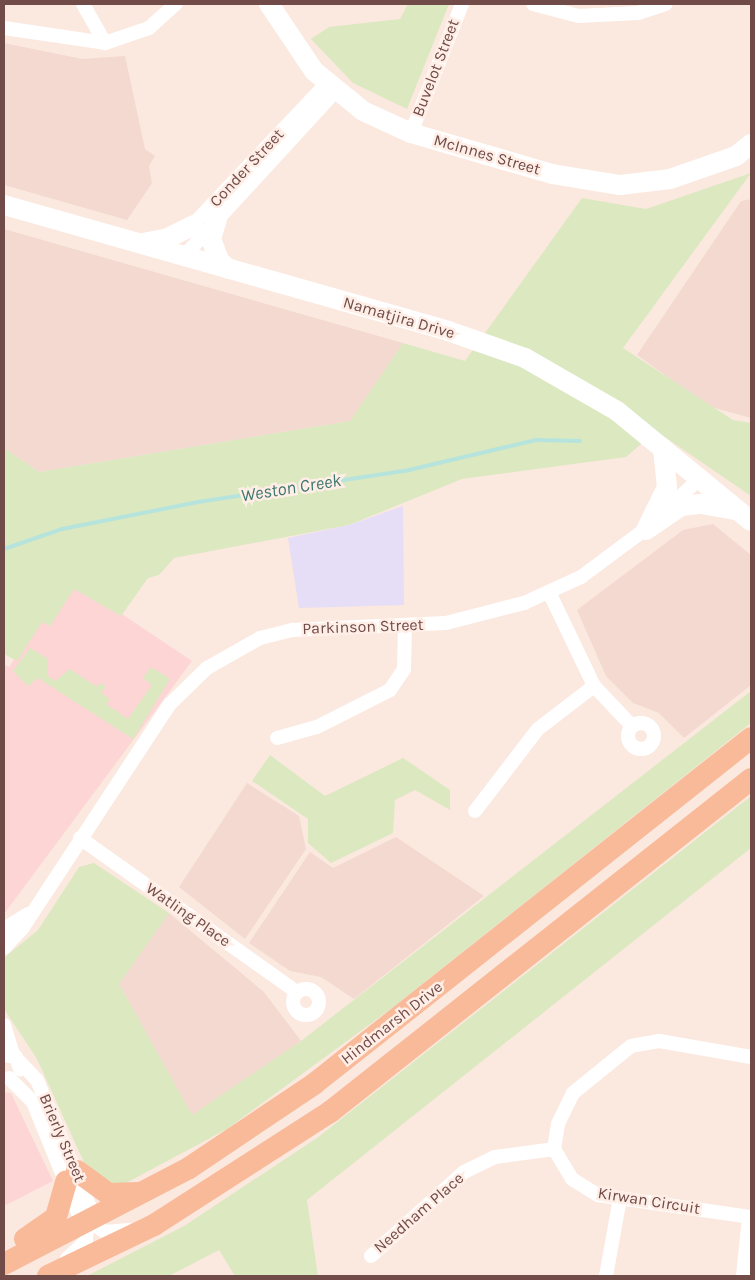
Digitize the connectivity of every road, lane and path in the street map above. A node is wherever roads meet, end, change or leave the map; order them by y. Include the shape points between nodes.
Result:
1 (83, 4) edge
2 (176, 4) edge
3 (269, 4) edge
4 (462, 4) edge
5 (533, 4) edge
6 (666, 4) edge
7 (4, 28) edge
8 (105, 43) junction
9 (330, 88) junction
10 (411, 133) junction
11 (751, 144) edge
12 (4, 205) edge
13 (217, 219) junction
14 (193, 225) junction
15 (141, 243) junction
16 (176, 254) junction
17 (228, 269) junction
18 (662, 448) junction
19 (699, 479) junction
20 (745, 515) edge
21 (646, 530) junction
22 (549, 592) junction
23 (405, 626) junction
24 (594, 686) junction
25 (632, 726) dead end
26 (277, 738) dead end
27 (751, 738) edge
28 (751, 779) edge
29 (474, 811) dead end
30 (80, 838) junction
31 (28, 914) junction
32 (4, 929) edge
33 (4, 948) edge
34 (297, 992) dead end
35 (4, 1024) edge
36 (12, 1057) edge
37 (751, 1057) edge
38 (5, 1078) edge
39 (554, 1149) junction
40 (71, 1176) junction
41 (144, 1192) junction
42 (620, 1198) junction
43 (750, 1217) edge
44 (90, 1221) junction
45 (154, 1225) junction
46 (4, 1248) edge
47 (371, 1256) dead end
48 (4, 1264) edge
49 (39, 1276) edge
50 (48, 1276) edge
51 (606, 1276) edge
52 (743, 1276) edge

1 - 8 street
2 - 8 street via 149,28
3 - 9 main road, McInnes Street via 294,46
4 - 10 street, Buvelot Street
5 - 6 street via 578,16 638,12
7 - 8 street
9 - 10 main road, McInnes Street via 363,111
9 - 13 street, Conder Street
9 - 14 street, Conder Street
10 - 11 main road, McInnes Street via 552,174 620,186 695,173
12 - 15 main road, Namatjira Drive
13 - 16 street, Conder Street
13 - 17 main road via 211,239 220,262
14 - 15 main road via 168,238
14 - 16 street, Conder Street
15 - 16 main road, Namatjira Drive
16 - 17 main road, Namatjira Drive
17 - 18 main road, Namatjira Drive via 488,344 588,392
18 - 19 main road, Namatjira Drive
18 - 21 main road via 667,487
19 - 20 main road, Namatjira Drive
19 - 21 street, Parkinson Street
20 - 21 main road via 701,504 681,506
21 - 22 street, Parkinson Street via 581,577
22 - 23 street, Parkinson Street via 446,623
22 - 24 street
23 - 26 street via 404,668 390,690 317,727
23 - 30 street, Parkinson Street via 292,630 260,638 207,668 170,704
24 - 25 street
24 - 29 street via 538,729
27 - 41 main road, Hindmarsh Drive via 314,1084
28 - 45 main road, Hindmarsh Drive via 330,1112
30 - 31 street, Parkinson Street
30 - 34 street, Watling Place
31 - 32 street, Parkinson Street
31 - 33 street, Parkinson Street via 22,929
35 - 36 street, Brierly Street
36 - 38 street via 18,1073
36 - 40 street, Brierly Street via 38,1080
37 - 39 street via 659,1041 631,1046 574,1093 558,1124
38 - 40 street, Brierly Street via 33,1102
39 - 42 street, Kirwan Circuit via 565,1172 580,1186
39 - 47 street, Needham Place via 495,1157 464,1172
40 - 41 main road via 112,1195
40 - 44 street, Brierly Street via 78,1213
40 - 46 main road via 60,1210 50,1224
41 - 44 main road, Hindmarsh Drive
42 - 43 street, Kirwan Circuit
42 - 51 street
43 - 52 street
44 - 45 street, Brierly Street via 111,1234
44 - 48 main road, Hindmarsh Drive
44 - 49 street via 86,1241 76,1254
45 - 50 main road, Hindmarsh Drive

